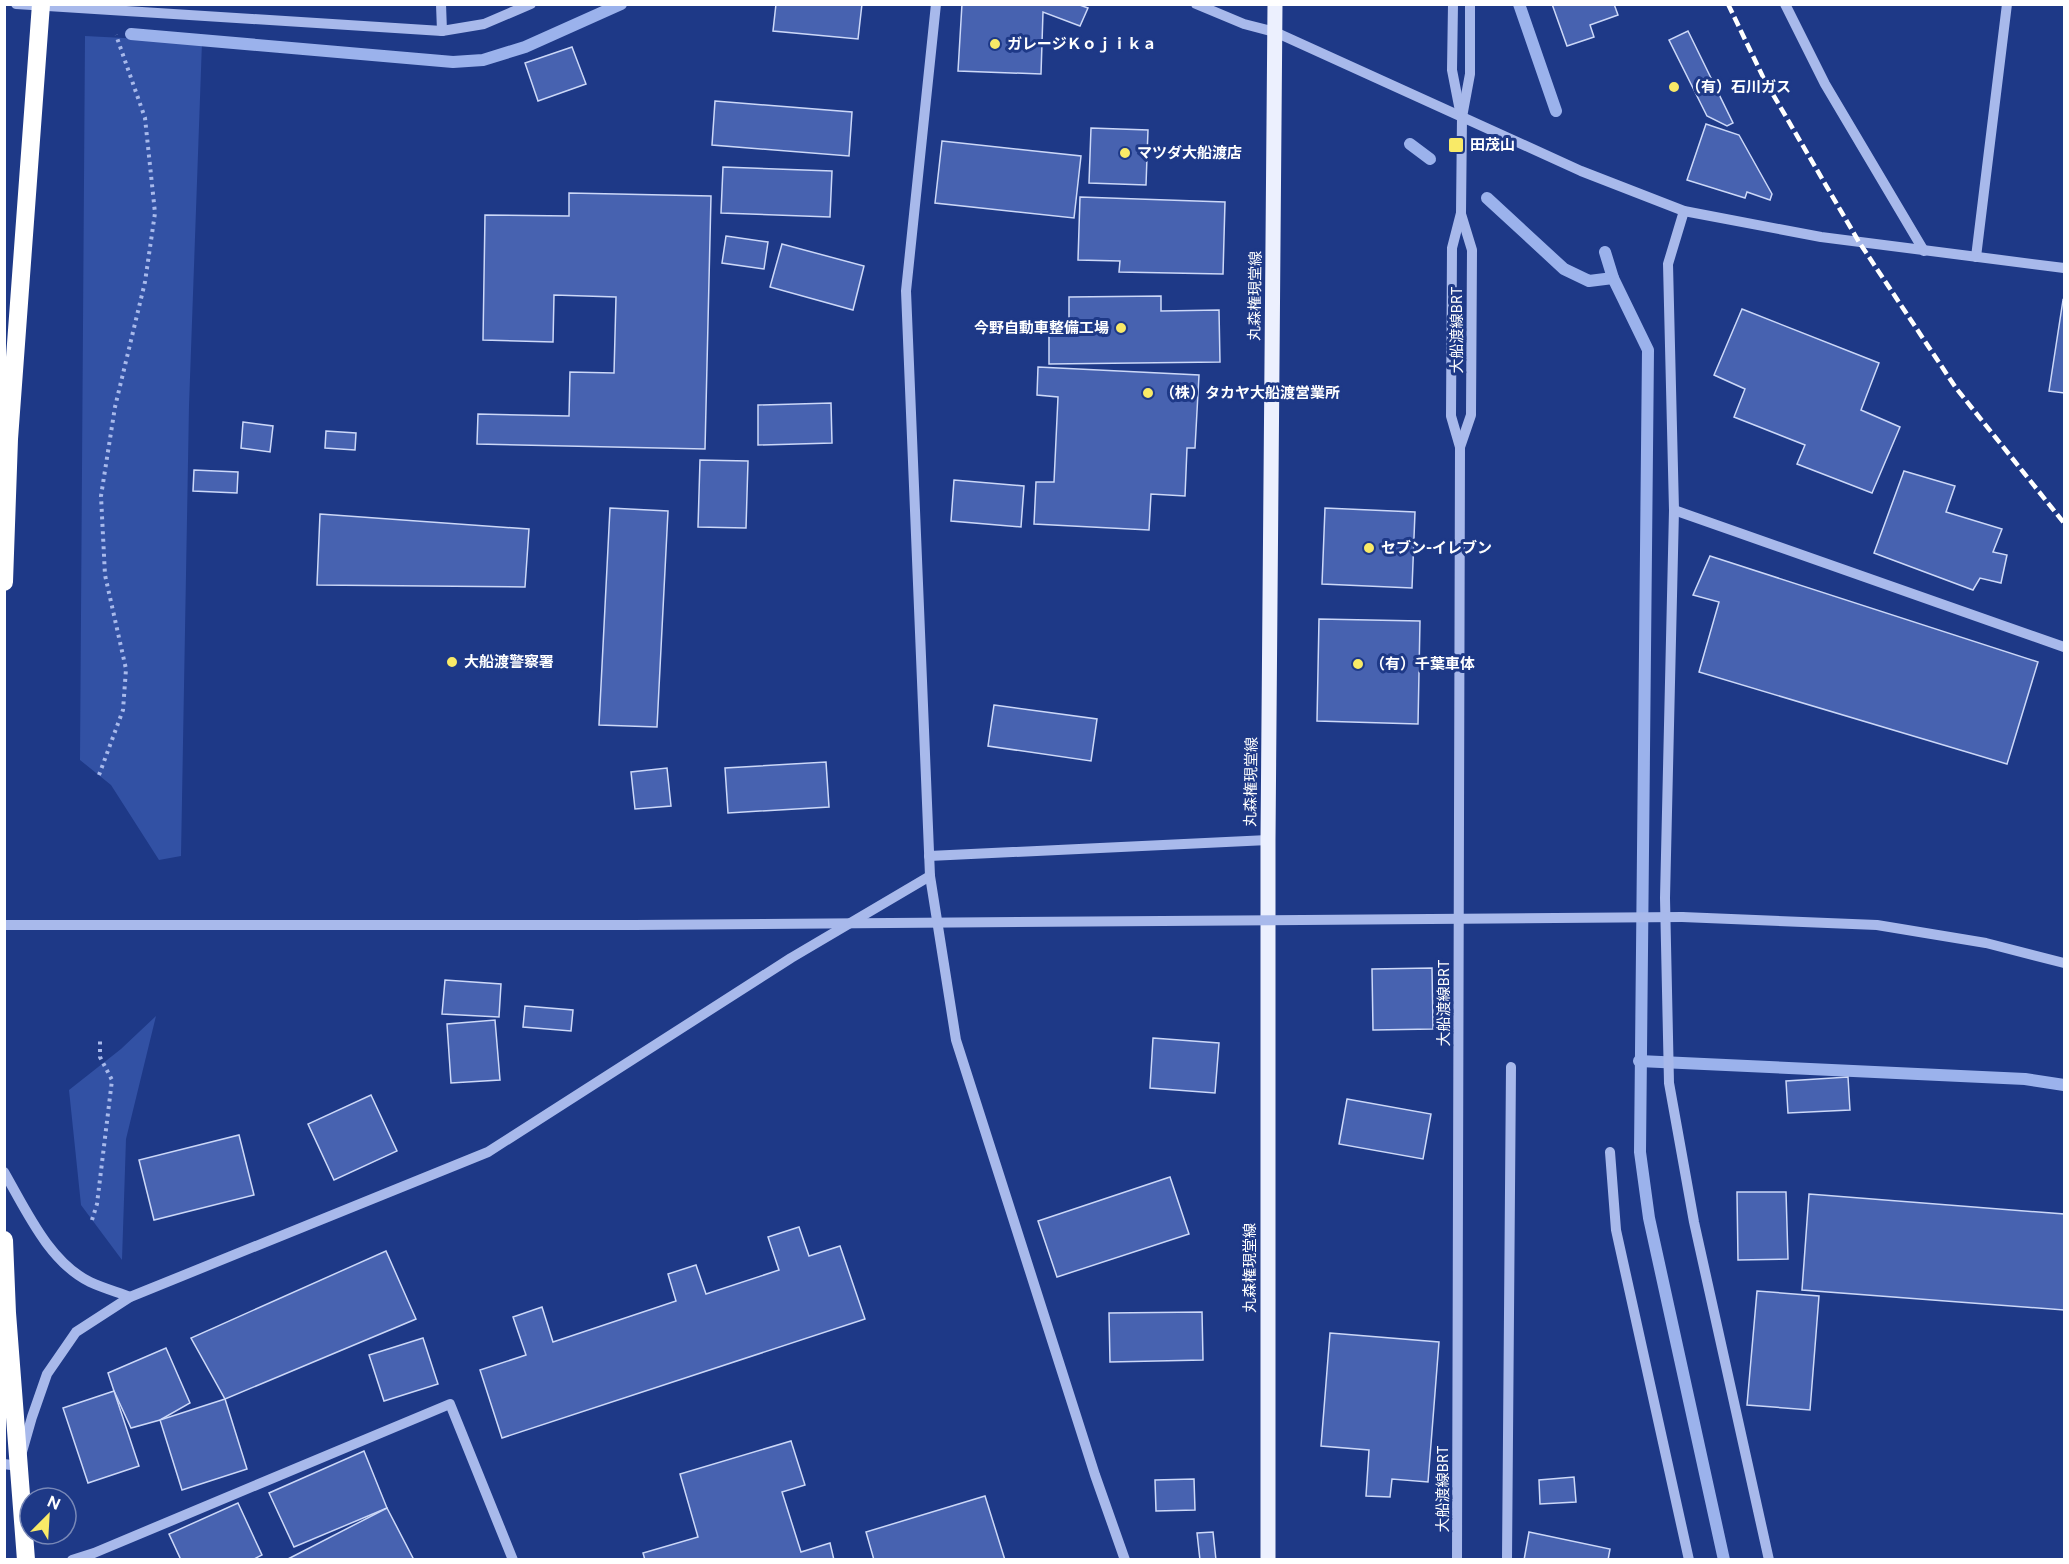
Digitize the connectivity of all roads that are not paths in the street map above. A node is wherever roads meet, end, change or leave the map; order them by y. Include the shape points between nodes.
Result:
1 (16, 4) edge
2 (441, 4) edge
3 (531, 4) edge
4 (936, 4) edge
5 (1196, 4) edge
6 (1275, 4) edge
7 (1453, 4) edge
8 (1470, 4) edge
9 (1785, 4) edge
10 (2007, 4) edge
11 (41, 6) edge
12 (442, 31) junction
13 (1275, 32) junction
14 (1462, 117) junction
15 (1684, 211) junction
16 (1461, 213) junction
17 (1924, 251) junction
18 (1976, 257) junction
19 (2064, 268) edge
20 (1460, 447) junction
21 (1674, 510) junction
22 (4, 582) edge
23 (2064, 647) edge
24 (1268, 840) junction
25 (929, 856) junction
26 (930, 876) junction
27 (4, 925) edge
28 (2064, 963) edge
29 (1511, 1067) dead end
30 (1610, 1152) dead end
31 (4, 1172) edge
32 (4, 1240) edge
33 (130, 1297) junction
34 (11, 1465) edge
35 (26, 1560) edge
36 (72, 1560) edge
37 (513, 1560) edge
38 (1125, 1560) edge
39 (1268, 1560) edge
40 (1457, 1560) edge
41 (1507, 1560) edge
42 (1689, 1560) edge
43 (1770, 1560) edge

1 - 11 street
2 - 12 street
3 - 12 street via 484,24
4 - 25 street via 906,291
5 - 13 street
6 - 13 main road, 丸森権現堂線
7 - 14 street, 大船渡線BRT via 1452,70
8 - 14 street, 大船渡線BRT via 1470,74
9 - 17 street via 1825,84
10 - 18 street
11 - 12 street
11 - 22 highway via 9,439
13 - 14 street
13 - 24 main road, 丸森権現堂線
14 - 15 street via 1581,171
14 - 16 street, 大船渡線BRT
15 - 17 street via 1821,237
15 - 21 street via 1668,264
16 - 20 street, 大船渡線BRT via 1452,248 1451,416
16 - 20 street, 大船渡線BRT via 1472,250 1472,415
17 - 18 street
18 - 19 street
20 - 40 street, 大船渡線BRT
21 - 23 street
21 - 43 street via 1665,898 1669,1083 1694,1222
24 - 25 street
24 - 39 main road, 丸森権現堂線
25 - 26 street
26 - 33 street via 790,958 488,1152
26 - 38 street via 956,1040
27 - 28 street, bridge via 634,925 1682,917 1877,925 1986,943
29 - 41 street
30 - 42 street via 1616,1230
31 - 33 street via 38,1233 61,1259 88,1281
32 - 34 highway
33 - 34 street via 76,1332 47,1374
34 - 35 highway
36 - 37 street via 450,1404

